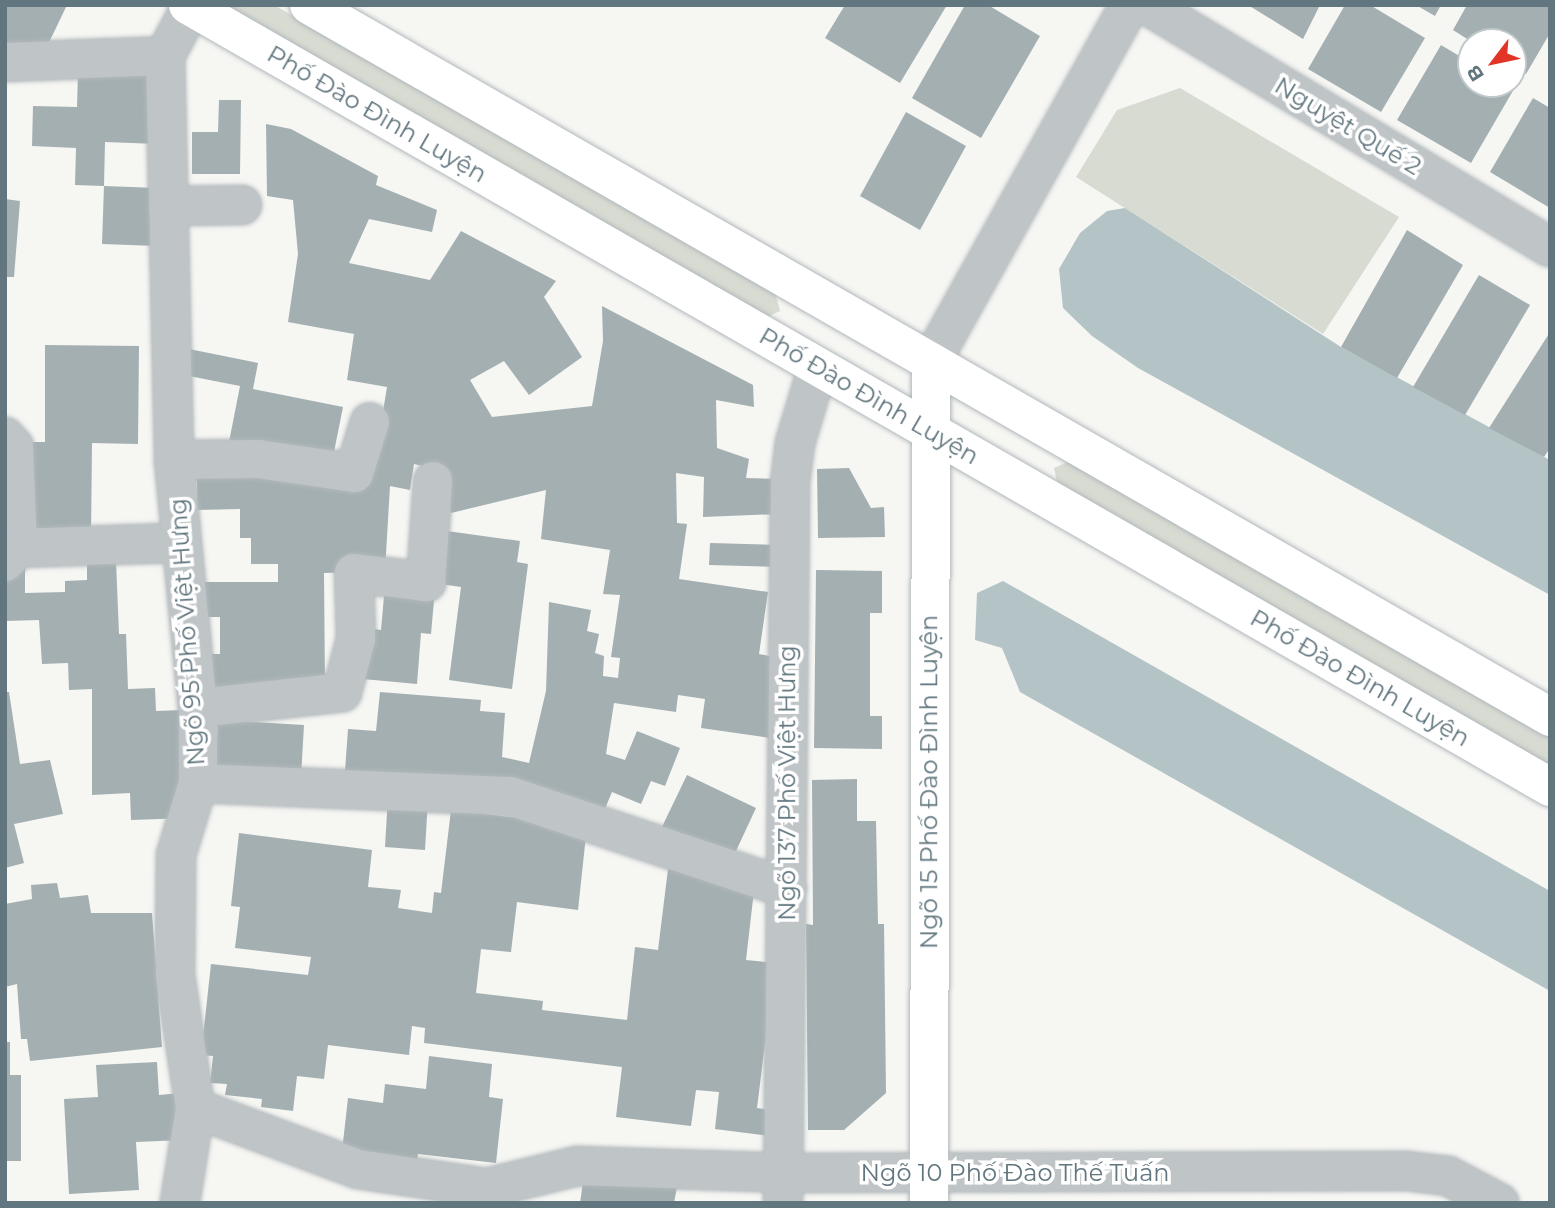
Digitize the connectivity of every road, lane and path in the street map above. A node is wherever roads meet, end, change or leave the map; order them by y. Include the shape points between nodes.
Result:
1 (309, 5) edge
2 (1130, 5) edge
3 (1147, 5) edge
4 (190, 6) edge
5 (165, 56) junction
6 (5, 62) edge
7 (242, 205) dead end
8 (168, 206) junction
9 (1550, 247) edge
10 (931, 362) junction
11 (818, 367) junction
12 (370, 422) dead end
13 (930, 431) junction
14 (5, 437) edge
15 (174, 460) junction
16 (433, 481) dead end
17 (179, 543) junction
18 (12, 555) edge
19 (198, 708) junction
20 (1550, 717) edge
21 (198, 783) junction
22 (1550, 787) edge
23 (787, 888) junction
24 (195, 1108) junction
25 (1245, 1187) edge
26 (784, 1188) edge
27 (929, 1188) edge
28 (438, 1193) edge
29 (180, 1203) edge
30 (1499, 1203) edge

1 - 10 main road
2 - 10 street
3 - 9 street, Nguyệt Quế 2
4 - 5 street
4 - 11 main road, Phố Đào Đình Luyện
5 - 6 street
5 - 8 street, Ngõ 95 Phố Việt Hưng
7 - 8 street
8 - 15 street, Ngõ 95 Phố Việt Hưng
10 - 13 main road, Ngõ 15 Phố Đào Đình Luyện
10 - 20 main road
11 - 13 main road, Phố Đào Đình Luyện
11 - 23 street, Ngõ 137 Phố Việt Hưng via 795,443 790,483
12 - 15 street via 354,473 258,458
13 - 22 main road, Phố Đào Đình Luyện
13 - 27 main road, Ngõ 15 Phố Đào Đình Luyện
14 - 18 street via 14,447
15 - 17 street, Ngõ 95 Phố Việt Hưng
16 - 19 street via 426,582 354,573 356,639 342,692
17 - 18 street
17 - 19 street, Ngõ 95 Phố Việt Hưng
19 - 21 street, Ngõ 95 Phố Việt Hưng
21 - 23 street via 510,796
21 - 24 street, Ngõ 95 Phố Việt Hưng via 176,868 176,975
23 - 26 street, Ngõ 137 Phố Việt Hưng
24 - 28 street, Ngõ 10 Phố Đào Thế Tuấn via 358,1169
24 - 29 street, Ngõ 95 Phố Việt Hưng
25 - 27 street, Ngõ 10 Phố Đào Thế Tuấn
25 - 30 street, Ngõ 10 Phố Đào Thế Tuấn via 1429,1172 1448,1176
26 - 27 street, Ngõ 10 Phố Đào Thế Tuấn
26 - 28 street, Ngõ 10 Phố Đào Thế Tuấn via 577,1167 487,1188

